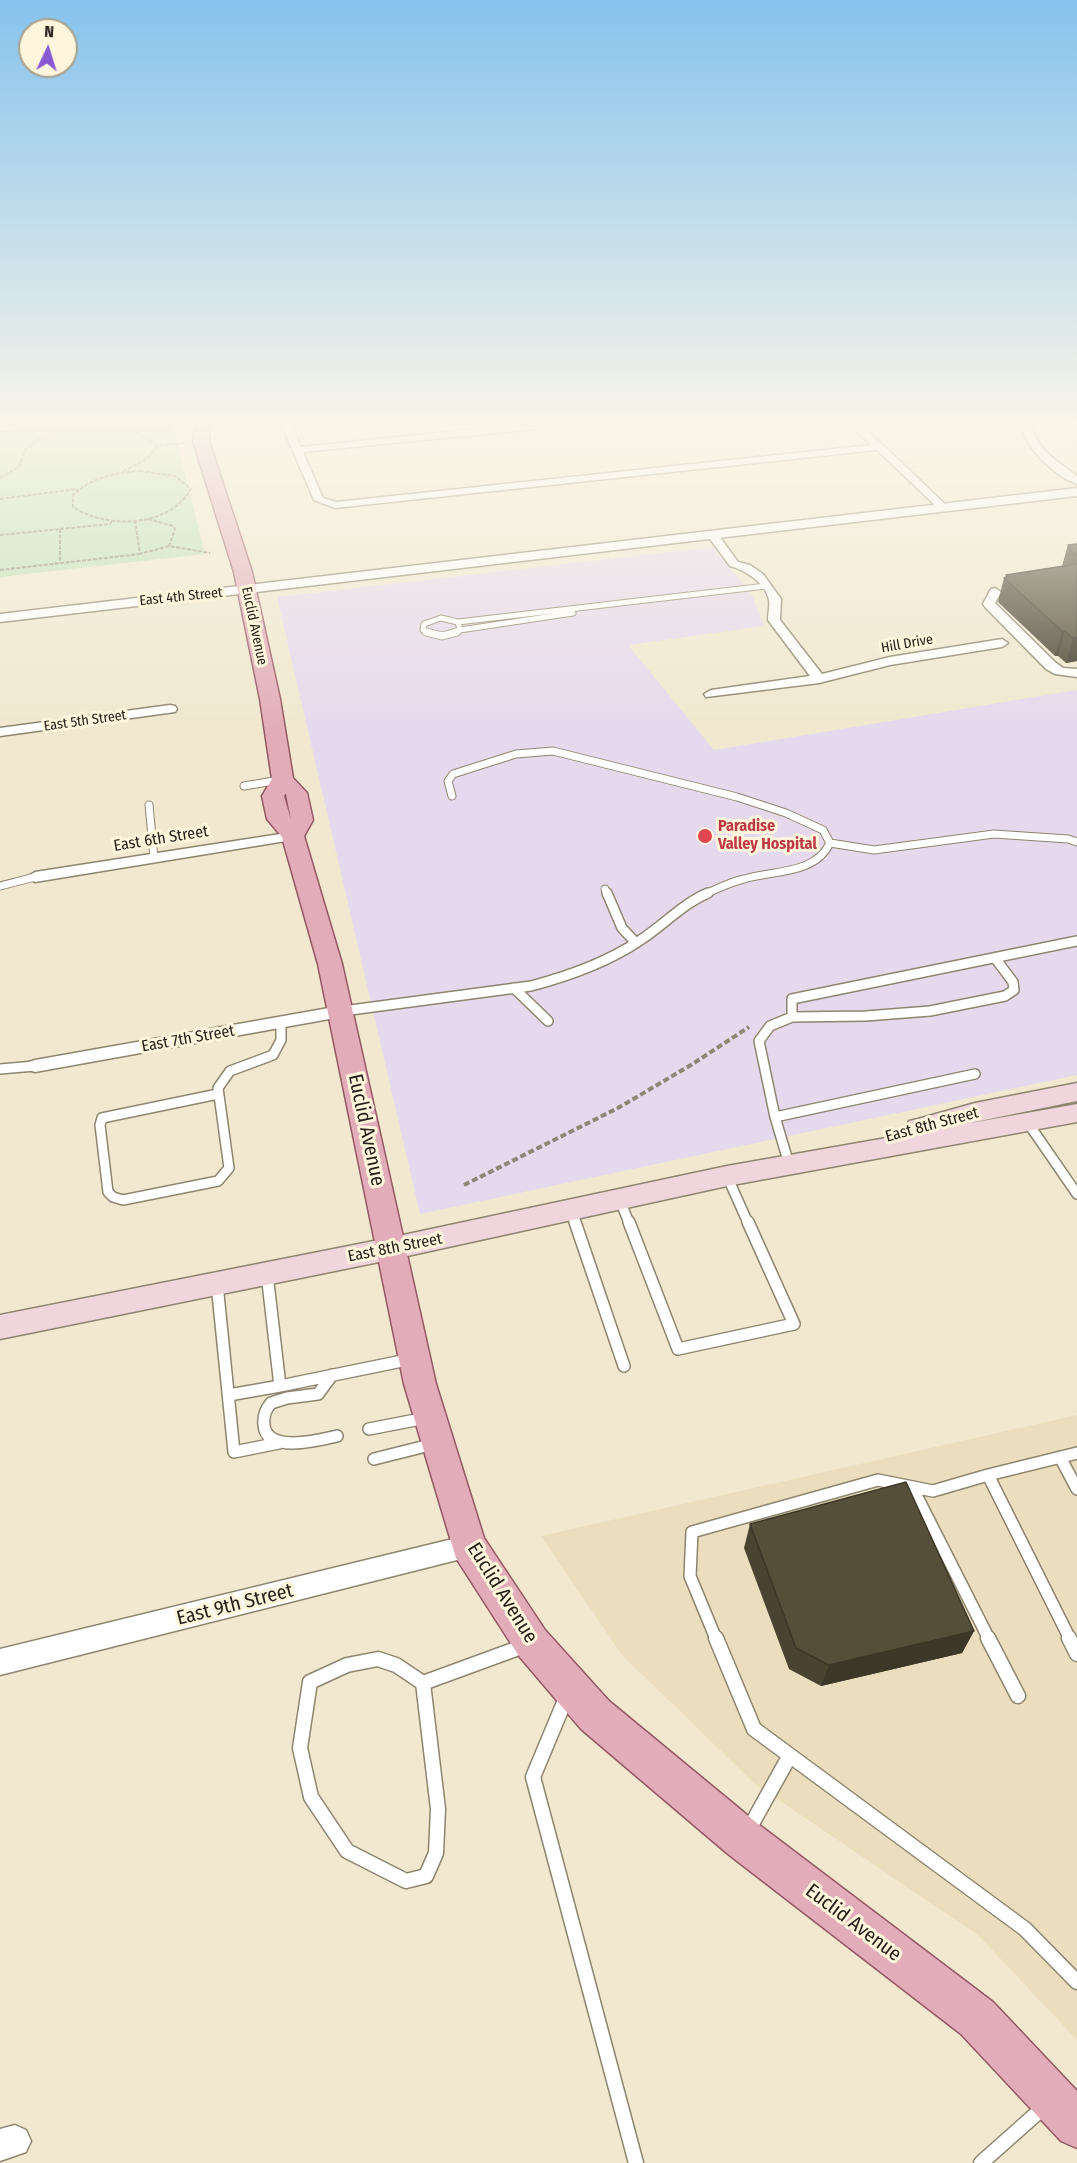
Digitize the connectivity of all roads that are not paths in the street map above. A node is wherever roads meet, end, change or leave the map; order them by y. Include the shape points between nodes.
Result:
1 (230, 527) edge
2 (778, 527) edge
3 (720, 534) junction
4 (742, 557) junction
5 (766, 586) junction
6 (246, 591) junction
7 (995, 592) dead end
8 (434, 611) dead end
9 (0, 618) edge
10 (437, 619) junction
11 (459, 626) junction
12 (1002, 643) dead end
13 (1077, 673) edge
14 (819, 679) junction
15 (711, 694) dead end
16 (170, 710) dead end
17 (0, 732) edge
18 (283, 779) junction
19 (244, 786) dead end
20 (452, 796) dead end
21 (148, 805) dead end
22 (293, 836) junction
23 (830, 843) junction
24 (1077, 843) edge
25 (154, 858) junction
26 (34, 877) joint
27 (0, 886) edge
28 (605, 889) dead end
29 (1077, 941) edge
30 (636, 943) junction
31 (995, 957) junction
32 (513, 988) junction
33 (340, 1012) junction
34 (792, 1017) junction
35 (548, 1021) dead end
36 (282, 1022) junction
37 (35, 1066) joint
38 (0, 1068) edge
39 (975, 1074) dead end
40 (1077, 1092) edge
41 (218, 1094) junction
42 (1077, 1113) edge
43 (774, 1117) junction
44 (1028, 1123) junction
45 (789, 1164) junction
46 (728, 1176) junction
47 (1077, 1194) edge
48 (620, 1200) junction
49 (572, 1211) junction
50 (389, 1249) junction
51 (267, 1274) junction
52 (217, 1284) junction
53 (0, 1327) edge
54 (414, 1359) junction
55 (624, 1366) dead end
56 (332, 1376) junction
57 (280, 1386) junction
58 (228, 1395) junction
59 (369, 1429) dead end
60 (433, 1431) junction
61 (337, 1436) dead end
62 (279, 1443) junction
63 (1077, 1453) edge
64 (1060, 1457) junction
65 (374, 1459) dead end
66 (988, 1475) junction
67 (912, 1486) junction
68 (1077, 1489) edge
69 (469, 1546) junction
70 (532, 1643) junction
71 (1077, 1654) edge
72 (0, 1662) edge
73 (423, 1683) junction
74 (571, 1687) junction
75 (1018, 1696) dead end
76 (789, 1757) junction
77 (743, 1839) junction
78 (1077, 1982) edge
79 (1065, 2112) edge
80 (636, 2163) edge
81 (981, 2163) edge

1 - 6 main road, Euclid Avenue
2 - 3 street, East 4th Street
3 - 4 street
3 - 4 street via 735,564
3 - 6 street, East 4th Street
4 - 5 street
5 - 11 lane via 606,606 561,616
5 - 14 street via 775,599 774,620
6 - 9 street, East 4th Street
6 - 18 main road, Euclid Avenue
7 - 13 street via 989,604 1051,666
8 - 10 lane
10 - 11 lane via 447,619
10 - 11 lane via 424,624 426,633 442,637 454,634
12 - 14 street, Hill Drive via 890,661
14 - 15 street, Hill Drive
16 - 17 street, East 5th Street
18 - 19 lane
18 - 22 main road, Euclid Avenue via 273,796 278,819
20 - 23 lane via 448,781 453,774 516,754 553,751 786,813 823,830
21 - 25 lane
22 - 25 street, East 6th Street
22 - 33 main road, Euclid Avenue
23 - 24 lane via 874,850 994,834 1068,839
23 - 30 lane via 821,858 804,867 744,878 704,894
25 - 26 street, East 6th Street
26 - 27 lane
28 - 30 lane via 622,928
29 - 31 lane
30 - 32 lane via 605,961 559,979
31 - 34 lane via 792,999
31 - 34 lane via 1013,982 1014,990 1005,996 930,1011 866,1017
32 - 33 lane
32 - 35 lane
33 - 36 street, East 7th Street
33 - 50 main road, Euclid Avenue
34 - 43 lane via 770,1026 759,1041
36 - 37 street, East 7th Street
36 - 41 lane via 281,1040 273,1055 230,1071
37 - 38 lane
39 - 43 lane
40 - 45 main road, East 8th Street via 975,1113
41 - 41 lane via 230,1168 224,1176 218,1181 123,1200 108,1192 102,1118
42 - 44 main road, East 8th Street
43 - 45 lane
44 - 45 main road, East 8th Street
44 - 47 lane
45 - 46 main road, East 8th Street
46 - 48 main road, East 8th Street
46 - 48 lane via 795,1323 678,1349
48 - 49 main road, East 8th Street
49 - 50 main road, East 8th Street
49 - 55 lane
50 - 51 main road, East 8th Street
50 - 54 main road, Euclid Avenue
51 - 52 main road, East 8th Street
51 - 57 lane
52 - 53 main road, East 8th Street
52 - 58 lane
54 - 56 lane
54 - 60 main road, Euclid Avenue
56 - 57 lane
56 - 62 lane via 318,1394 271,1403 264,1411 262,1423 267,1436
57 - 58 lane
58 - 62 lane via 234,1452
59 - 60 lane
60 - 65 lane
60 - 69 main road, Euclid Avenue
61 - 62 lane
63 - 64 lane
64 - 66 lane
64 - 68 lane
66 - 67 lane via 933,1491
66 - 71 lane
67 - 75 lane
67 - 76 lane via 878,1480 693,1532 690,1576 754,1729
69 - 70 main road, Euclid Avenue
69 - 72 street, East 9th Street
70 - 73 lane
70 - 74 main road, Euclid Avenue
73 - 73 lane via 438,1809 436,1853 426,1876 406,1881 347,1851 311,1797 300,1748 310,1682 324,1672 353,1663 385,1660
74 - 77 main road, Euclid Avenue via 595,1715
74 - 80 lane via 533,1777
76 - 77 lane
76 - 78 lane via 1025,1929
77 - 79 main road, Euclid Avenue via 977,2018
79 - 81 lane

